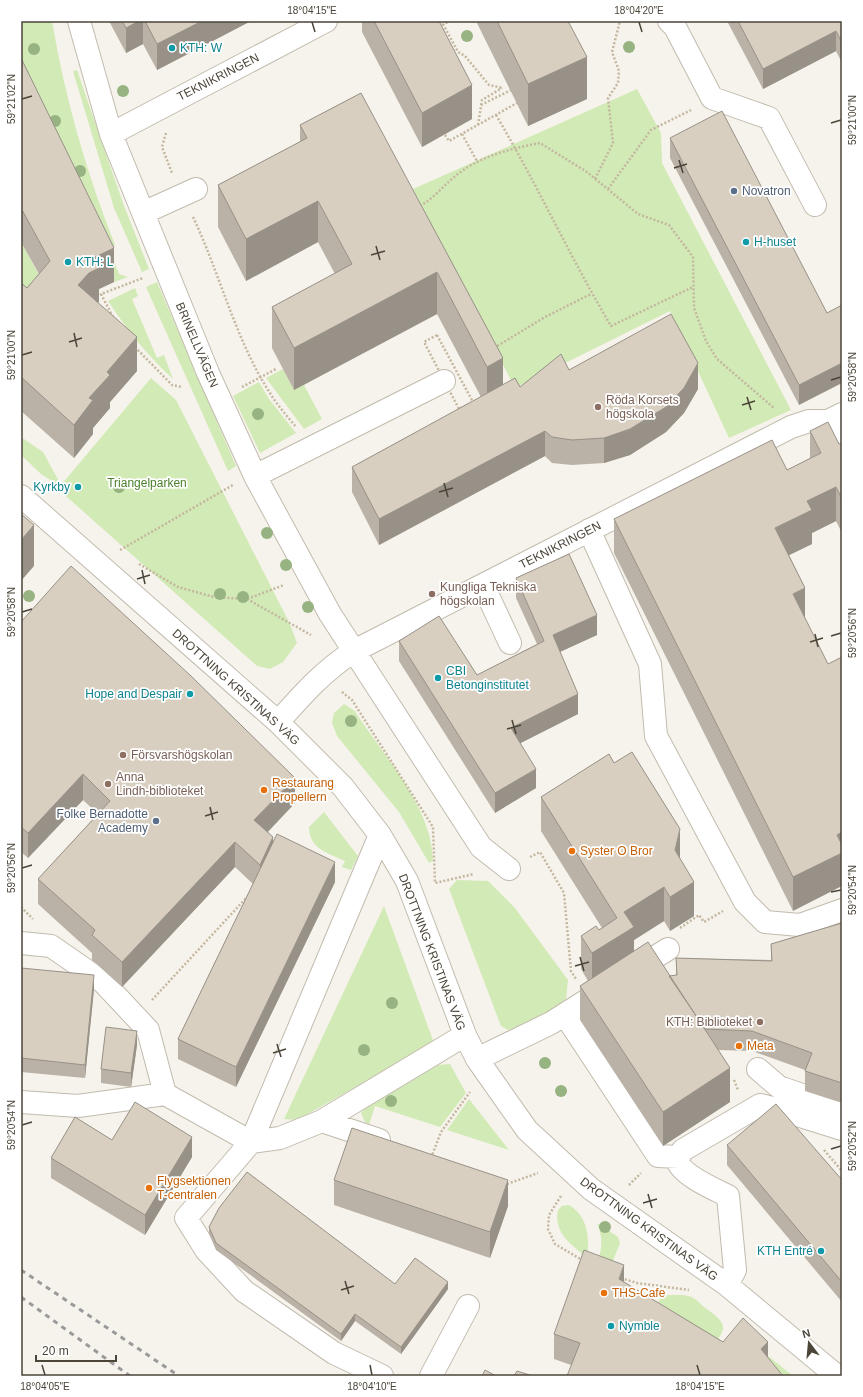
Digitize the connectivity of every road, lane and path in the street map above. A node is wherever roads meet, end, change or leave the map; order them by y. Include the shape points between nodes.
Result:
1 (79, 21) edge
2 (326, 21) edge
3 (450, 21) edge
4 (620, 21) edge
5 (669, 21) edge
6 (443, 24) junction
7 (438, 27) edge
8 (511, 90) edge
9 (712, 98) junction
10 (517, 103) edge
11 (481, 105) junction
12 (496, 115) junction
13 (478, 125) junction
14 (167, 131) dead end
15 (111, 134) junction
16 (462, 134) junction
17 (444, 135) dead end
18 (516, 148) junction
19 (478, 163) junction
20 (595, 179) junction
21 (608, 189) junction
22 (189, 192) junction
23 (815, 205) dead end
24 (416, 208) edge
25 (143, 213) junction
26 (165, 269) junction
27 (693, 287) junction
28 (591, 294) junction
29 (116, 321) edge
30 (437, 335) dead end
31 (132, 342) edge
32 (492, 348) edge
33 (462, 366) dead end
34 (276, 369) dead end
35 (261, 377) junction
36 (444, 381) dead end
37 (182, 387) dead end
38 (220, 399) junction
39 (835, 418) edge
40 (791, 427) junction
41 (299, 431) dead end
42 (842, 447) edge
43 (255, 476) junction
44 (21, 496) edge
45 (589, 530) junction
46 (124, 556) dead end
47 (137, 563) dead end
48 (284, 585) dead end
49 (483, 585) junction
50 (247, 599) junction
51 (311, 635) dead end
52 (510, 643) dead end
53 (354, 651) junction
54 (342, 692) dead end
55 (278, 722) junction
56 (380, 835) junction
57 (540, 852) dead end
58 (509, 869) dead end
59 (435, 883) dead end
60 (251, 893) edge
61 (842, 910) edge
62 (714, 915) dead end
63 (672, 940) joint
64 (21, 944) edge
65 (571, 971) dead end
66 (565, 1015) junction
67 (136, 1018) junction
68 (465, 1035) junction
69 (477, 1059) junction
70 (758, 1069) dead end
71 (470, 1092) dead end
72 (166, 1094) junction
73 (21, 1102) edge
74 (842, 1109) edge
75 (322, 1121) junction
76 (842, 1129) edge
77 (251, 1142) junction
78 (820, 1145) dead end
79 (394, 1146) edge
80 (679, 1156) junction
81 (431, 1158) edge
82 (842, 1171) edge
83 (538, 1173) dead end
84 (507, 1184) edge
85 (562, 1196) dead end
86 (589, 1264) edge
87 (616, 1276) edge
88 (727, 1285) junction
89 (696, 1290) dead end
90 (468, 1306) dead end
91 (382, 1376) edge
92 (431, 1376) edge
93 (837, 1376) edge

1 - 15 street, BRINELLVÄGEN
2 - 15 street, TEKNIKRINGEN
3 - 6 path
4 - 20 path via 612,52 619,71 618,83 608,98 613,143
5 - 9 street via 675,27
6 - 7 path
6 - 11 path via 458,52 465,56 488,85 503,88 482,100
8 - 11 path
9 - 21 path via 651,130
9 - 23 street via 769,118
10 - 12 path
11 - 13 path
12 - 13 path
12 - 18 path
13 - 16 path
14 - 22 path via 162,147 166,162
15 - 25 street, BRINELLVÄGEN
16 - 17 path via 449,142
16 - 19 path
18 - 19 path
18 - 20 path via 540,143
18 - 28 path
19 - 24 path via 462,170
20 - 21 path
21 - 27 path via 638,214 669,225 693,256
22 - 25 street
22 - 35 path via 238,329
25 - 26 street, BRINELLVÄGEN
26 - 29 path via 101,294
26 - 38 street, BRINELLVÄGEN
27 - 28 path via 611,326
27 - 40 path via 694,308 706,341 717,359 784,417
28 - 32 path via 544,317
30 - 33 path via 455,369
31 - 37 path via 160,375 172,385
34 - 35 path
35 - 38 path
35 - 41 path via 270,394
36 - 43 street
38 - 43 street, BRINELLVÄGEN
39 - 40 street, TEKNIKRINGEN via 809,421
39 - 42 street
40 - 45 street, TEKNIKRINGEN
43 - 46 path via 230,486 118,552
43 - 53 street, BRINELLVÄGEN via 330,614
44 - 55 street, DROTTNING KRISTINAS VÄG
45 - 49 street, TEKNIKRINGEN
45 - 61 street via 650,664 656,736 745,902 765,922 800,925
47 - 50 path via 191,592 214,597
48 - 50 path
49 - 52 street
49 - 53 street, TEKNIKRINGEN
50 - 51 path
53 - 55 street, TEKNIKRINGEN via 316,679
53 - 58 street, BRINELLVÄGEN via 482,847
54 - 59 path via 352,700 433,827
55 - 56 street, DROTTNING KRISTINAS VÄG via 343,787
56 - 68 street, DROTTNING KRISTINAS VÄG via 407,881
56 - 77 street
57 - 65 path via 564,893
60 - 67 path
62 - 63 path via 704,922 699,915
63 - 66 street
64 - 67 street via 51,946 103,982
66 - 69 street
66 - 80 street via 658,1156
67 - 72 street via 148,1030
68 - 69 street, DROTTNING KRISTINAS VÄG
68 - 75 street
69 - 88 street, DROTTNING KRISTINAS VÄG via 527,1130 591,1190
70 - 74 street via 779,1087
71 - 81 path via 441,1132
72 - 73 street via 78,1106
72 - 77 street
75 - 77 street via 280,1138
75 - 79 street
76 - 80 street via 760,1105 683,1150
77 - 91 street via 186,1218 206,1250 244,1291 334,1353
78 - 82 path
80 - 88 street via 678,1165 685,1172 728,1196 735,1270
83 - 84 path
85 - 86 path via 549,1216 548,1229 555,1244
87 - 89 path via 637,1283
88 - 93 street, DROTTNING KRISTINAS VÄG
90 - 92 street

